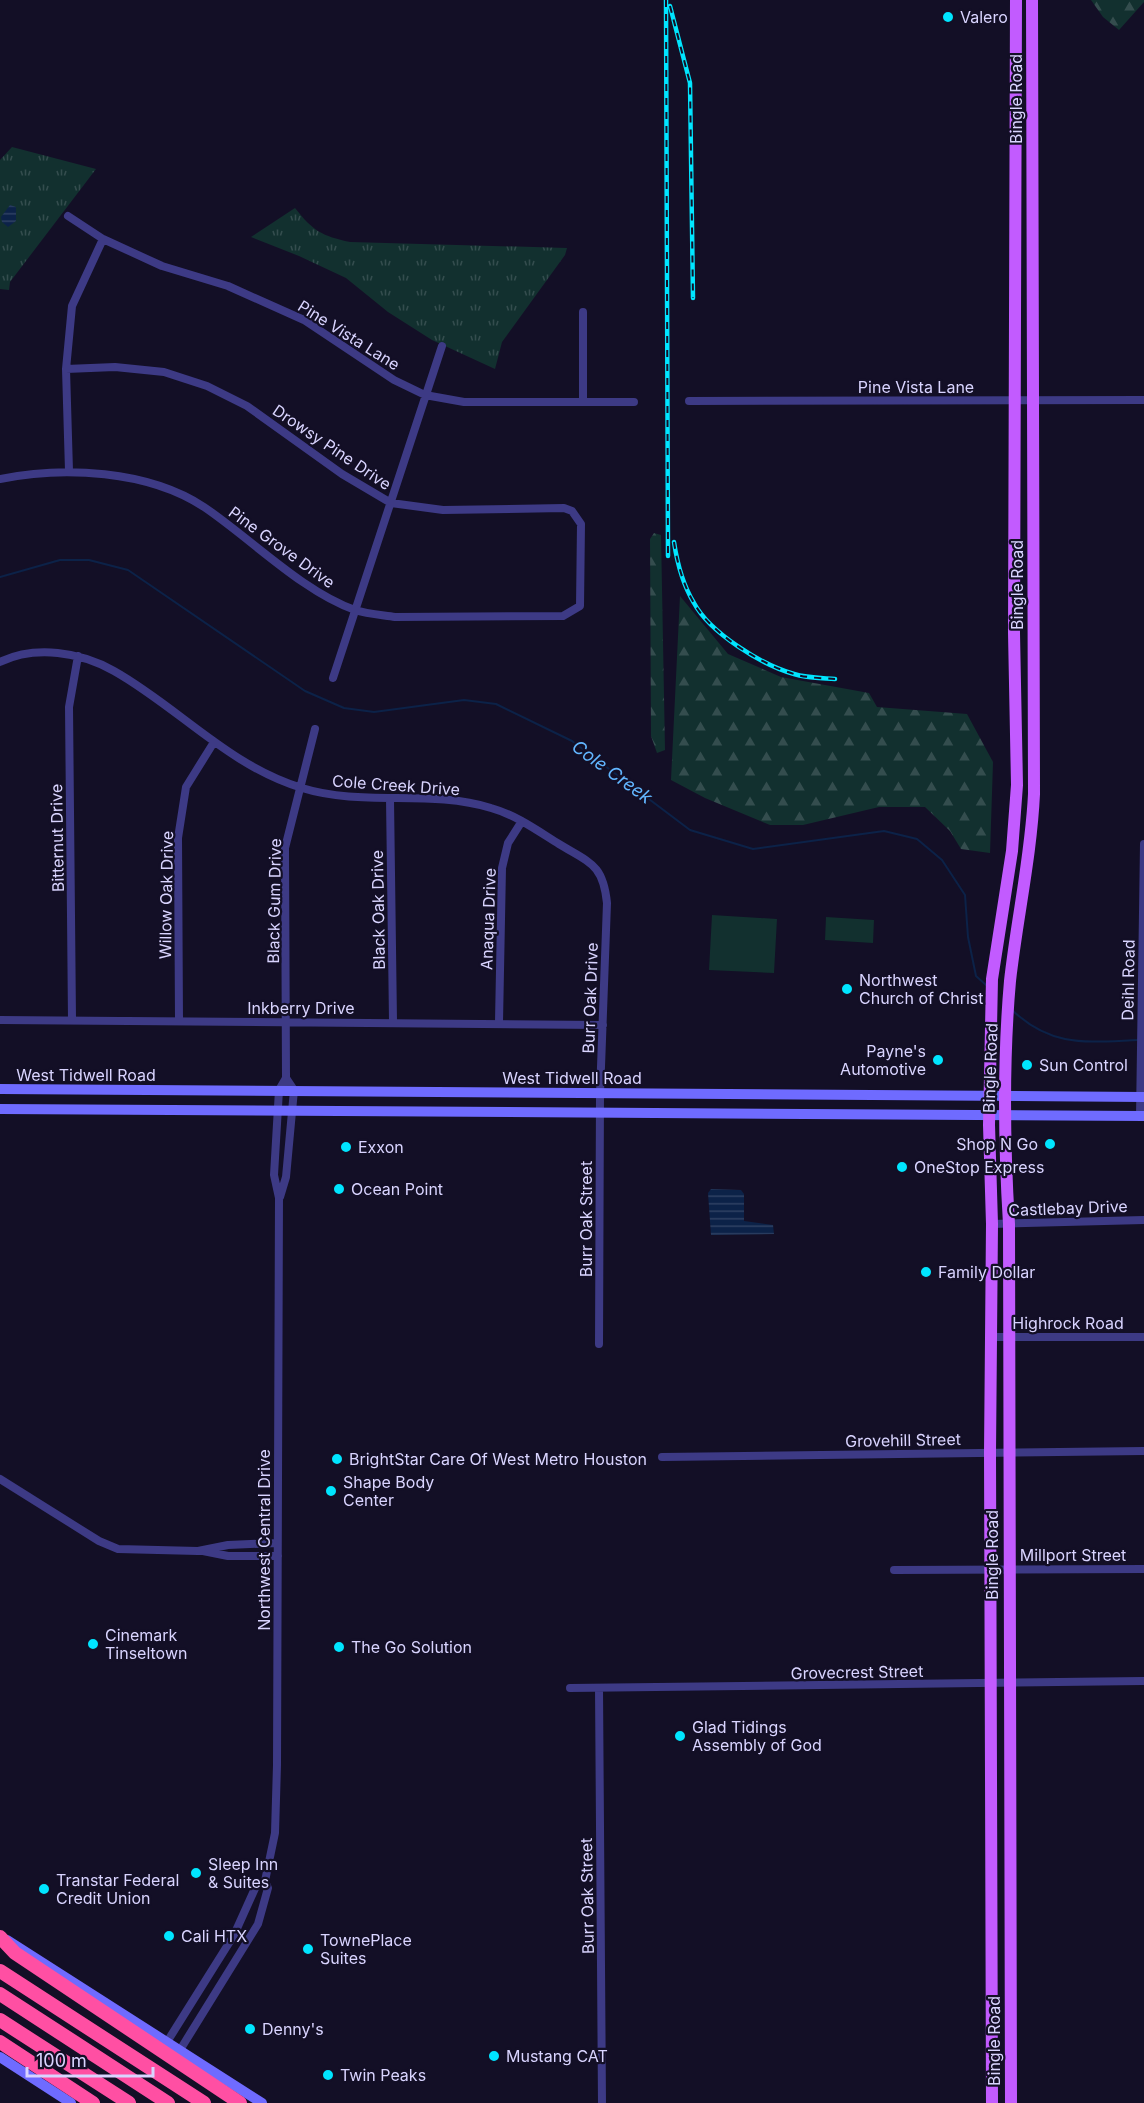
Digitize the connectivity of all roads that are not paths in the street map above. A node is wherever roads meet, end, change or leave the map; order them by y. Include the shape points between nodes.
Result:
1 (1016, 0) edge
2 (1032, 0) edge
3 (1016, 79) junction
4 (1032, 83) junction
5 (68, 216) dead end
6 (103, 239) junction
7 (1015, 241) junction
8 (1032, 241) junction
9 (583, 312) dead end
10 (442, 346) dead end
11 (66, 369) junction
12 (425, 394) junction
13 (1014, 400) junction
14 (1033, 400) junction
15 (1144, 400) edge
16 (689, 401) dead end
17 (583, 402) junction
18 (634, 402) dead end
19 (69, 471) junction
20 (0, 479) edge
21 (391, 503) junction
22 (582, 563) joint
23 (1034, 573) junction
24 (1014, 574) junction
25 (355, 610) junction
26 (78, 656) junction
27 (0, 662) edge
28 (333, 678) dead end
29 (315, 729) dead end
30 (1035, 737) junction
31 (1018, 738) junction
32 (214, 742) junction
33 (299, 788) junction
34 (390, 800) junction
35 (522, 821) junction
36 (1144, 844) edge
37 (607, 903) joint
38 (1002, 914) junction
39 (1018, 917) junction
40 (0, 1020) edge
41 (72, 1020) junction
42 (179, 1020) junction
43 (393, 1021) junction
44 (499, 1022) junction
45 (287, 1023) junction
46 (603, 1024) junction
47 (286, 1078) junction
48 (0, 1089) edge
49 (70, 1090) junction
50 (279, 1090) junction
51 (294, 1090) junction
52 (600, 1094) junction
53 (743, 1094) junction
54 (846, 1095) junction
55 (990, 1095) junction
56 (1006, 1095) junction
57 (1142, 1097) edge
58 (0, 1109) edge
59 (72, 1111) junction
60 (278, 1112) junction
61 (292, 1112) junction
62 (600, 1113) junction
63 (743, 1114) junction
64 (847, 1114) junction
65 (990, 1115) junction
66 (1005, 1115) junction
67 (1142, 1116) edge
68 (279, 1198) junction
69 (1144, 1220) edge
70 (992, 1224) junction
71 (1009, 1224) junction
72 (992, 1337) junction
73 (1009, 1337) junction
74 (1144, 1337) edge
75 (599, 1344) dead end
76 (1144, 1451) edge
77 (990, 1452) junction
78 (1007, 1452) junction
79 (662, 1457) dead end
80 (0, 1479) edge
81 (277, 1544) junction
82 (198, 1551) junction
83 (278, 1556) junction
84 (991, 1568) junction
85 (1008, 1568) junction
86 (1144, 1569) edge
87 (894, 1570) dead end
88 (1143, 1681) edge
89 (990, 1683) junction
90 (1009, 1683) junction
91 (570, 1688) dead end
92 (599, 1688) junction
93 (265, 1881) junction
94 (991, 1916) junction
95 (1009, 1916) junction
96 (0, 1937) edge
97 (224, 1953) junction
98 (235, 1962) junction
99 (0, 1971) edge
100 (0, 1994) edge
101 (0, 2020) edge
102 (0, 2042) edge
103 (167, 2042) junction
104 (180, 2050) junction
105 (0, 2057) edge
106 (71, 2103) edge
107 (93, 2103) edge
108 (129, 2103) edge
109 (168, 2103) edge
110 (204, 2103) edge
111 (240, 2103) edge
112 (262, 2103) edge
113 (602, 2103) edge
114 (992, 2103) edge
115 (1011, 2103) edge

1 - 3 main road, Bingle Road
2 - 4 main road, Bingle Road
3 - 4 main road
3 - 7 main road, Bingle Road
4 - 8 main road, Bingle Road
5 - 6 street, Pine Vista Lane
6 - 11 street via 72,306
6 - 12 street, Pine Vista Lane via 162,266 228,286 304,320 394,381
7 - 8 main road
7 - 13 main road, Bingle Road
8 - 14 main road, Bingle Road
9 - 17 street
10 - 12 street
11 - 19 street
11 - 21 street, Drowsy Pine Drive via 115,367 164,372 207,386 247,406 342,474
12 - 17 street, Pine Vista Lane via 464,402
12 - 21 street
13 - 14 street, Pine Vista Lane
13 - 16 street, Pine Vista Lane
13 - 24 main road, Bingle Road
14 - 15 street, Pine Vista Lane
14 - 23 main road, Bingle Road
17 - 18 street, Pine Vista Lane
19 - 20 street, Pine Grove Drive
19 - 25 street, Pine Grove Drive via 113,474 164,489 201,506 326,597
21 - 22 street, Drowsy Pine Drive via 443,510 564,508 572,511 581,524
21 - 25 street
22 - 25 street, Pine Grove Drive via 580,606 563,616 395,617
23 - 24 main road
23 - 30 main road, Bingle Road
24 - 31 main road, Bingle Road
25 - 28 street
26 - 27 street, Cole Creek Drive via 46,652
26 - 32 street, Cole Creek Drive via 113,670
26 - 41 street, Bitternut Drive via 69,707
29 - 33 street, Black Gum Drive
30 - 31 main road
30 - 39 main road, Bingle Road via 1031,838
31 - 38 main road, Bingle Road via 1014,829
32 - 33 street, Cole Creek Drive via 250,766
32 - 42 street, Willow Oak Drive via 186,787 178,838
33 - 34 street, Cole Creek Drive via 349,798
33 - 45 street, Black Gum Drive via 285,848
34 - 35 street, Cole Creek Drive via 462,803 491,808
34 - 43 street, Black Oak Drive
35 - 37 street, Cole Creek Drive via 590,863 602,875
35 - 44 street, Anaqua Drive via 508,843 502,868
36 - 57 street, Deihl Road
37 - 46 street, Burr Oak Drive
38 - 39 main road
38 - 55 main road, Bingle Road via 994,962
39 - 56 main road, Bingle Road
40 - 41 street, Inkberry Drive
41 - 42 street, Inkberry Drive
42 - 45 street, Inkberry Drive
43 - 44 street, Inkberry Drive
43 - 45 street, Inkberry Drive
44 - 46 street, Inkberry Drive
45 - 47 street, Black Gum Drive
46 - 52 street, Burr Oak Drive
47 - 50 street, Black Gum Drive
47 - 51 street
48 - 49 main road, West Tidwell Road
49 - 50 main road, West Tidwell Road
49 - 59 main road
50 - 51 main road, West Tidwell Road
50 - 60 street, Northwest Central Drive
51 - 52 main road, West Tidwell Road
51 - 61 street, Northwest Central Drive
52 - 53 main road, West Tidwell Road
52 - 62 street, Burr Oak Street
53 - 54 main road, West Tidwell Road
53 - 63 main road
54 - 55 main road, West Tidwell Road
54 - 64 main road
55 - 56 main road, West Tidwell Road
55 - 65 main road, Bingle Road
56 - 57 main road, West Tidwell Road
56 - 66 main road, Bingle Road
57 - 67 street, Deihl Road
58 - 59 main road
59 - 60 main road
60 - 61 main road
60 - 68 street, Northwest Central Drive via 274,1175
61 - 62 main road
61 - 68 street, Northwest Central Drive via 286,1177
62 - 63 main road
62 - 75 street, Burr Oak Street
63 - 64 main road
64 - 65 main road
65 - 66 main road
65 - 70 main road, Bingle Road
66 - 67 main road
66 - 71 main road, Bingle Road
68 - 81 street, Northwest Central Drive
69 - 71 street, Castlebay Drive
70 - 71 street, Castlebay Drive
70 - 72 main road, Bingle Road
71 - 73 main road, Bingle Road
72 - 73 street, Highrock Road
72 - 77 main road, Bingle Road
73 - 74 street, Highrock Road
73 - 78 main road, Bingle Road
76 - 78 street, Grovehill Street
77 - 78 street, Grovehill Street
77 - 79 street, Grovehill Street
77 - 84 main road, Bingle Road
78 - 85 main road, Bingle Road
80 - 82 street via 112,1547
81 - 82 street via 228,1545
81 - 83 street, Northwest Central Drive
82 - 83 street via 228,1556
83 - 93 street, Northwest Central Drive via 277,1765 274,1833
84 - 85 street, Millport Street
84 - 87 street, Millport Street
84 - 89 main road, Bingle Road
85 - 86 street, Millport Street
85 - 90 main road, Bingle Road
88 - 90 street, Grovecrest Street
89 - 90 street, Grovecrest Street
89 - 92 street, Grovecrest Street
89 - 94 main road, Bingle Road
90 - 95 main road, Bingle Road
91 - 92 street, Grovecrest Street
92 - 113 street, Burr Oak Street
93 - 97 street, Northwest Central Drive via 257,1884
93 - 98 street, Northwest Central Drive via 268,1888 258,1923
94 - 95 main road
94 - 114 main road, Bingle Road
95 - 115 main road, Bingle Road
96 - 103 main road
96 - 111 highway via 24,1959
97 - 98 street
97 - 103 street, Northwest Central Drive
98 - 104 street, Northwest Central Drive
99 - 110 highway
100 - 109 highway
101 - 108 highway
102 - 107 highway
103 - 104 main road
104 - 112 main road
105 - 106 main road

